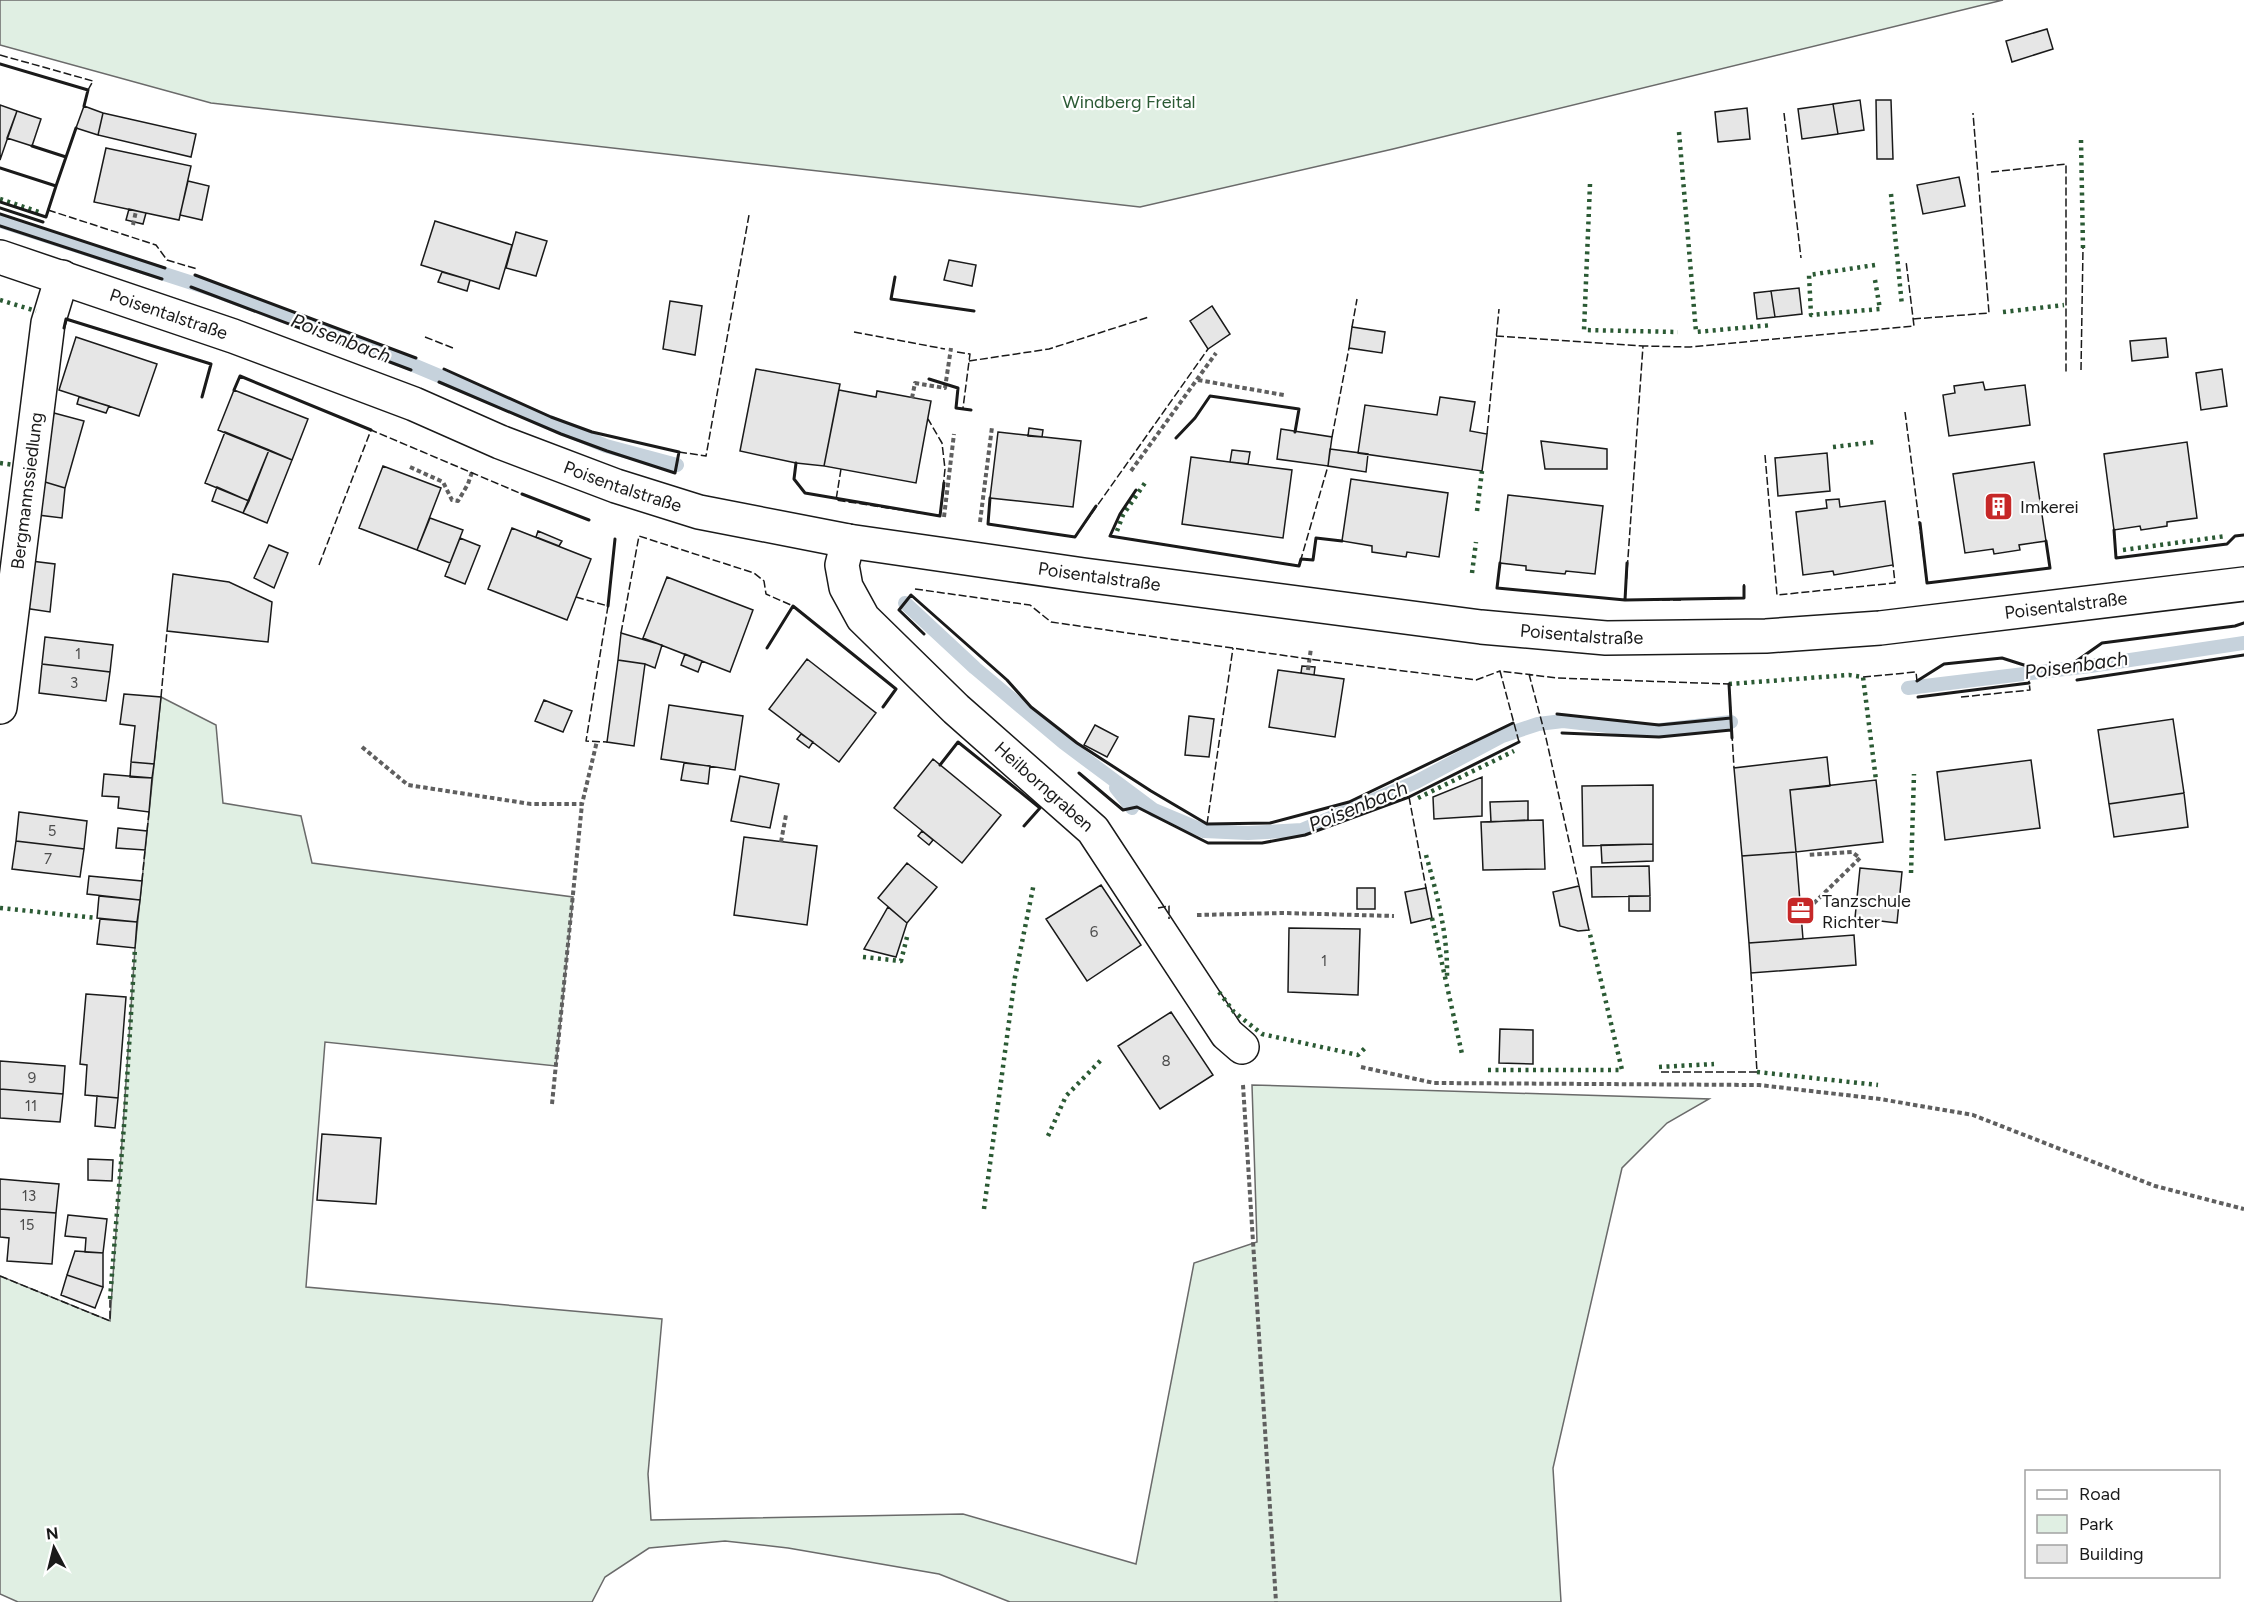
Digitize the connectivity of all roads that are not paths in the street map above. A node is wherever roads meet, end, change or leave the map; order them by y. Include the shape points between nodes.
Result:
1 (0, 257) edge
2 (62, 277) junction
3 (848, 541) junction
4 (2244, 584) edge
5 (0, 707) edge
6 (1242, 1047) road end

1 - 2 main road, Poisentalstraße
2 - 3 main road, Poisentalstraße via 414,404 558,466 616,486 699,512
2 - 5 main road, Bergmannssiedlung via 48,323
3 - 4 main road, Poisentalstraße via 1481,627 1606,638 1766,636 1920,624
3 - 6 main road, Heilborngraben via 842,565 846,587 862,618 956,709 1093,830 1227,1034

